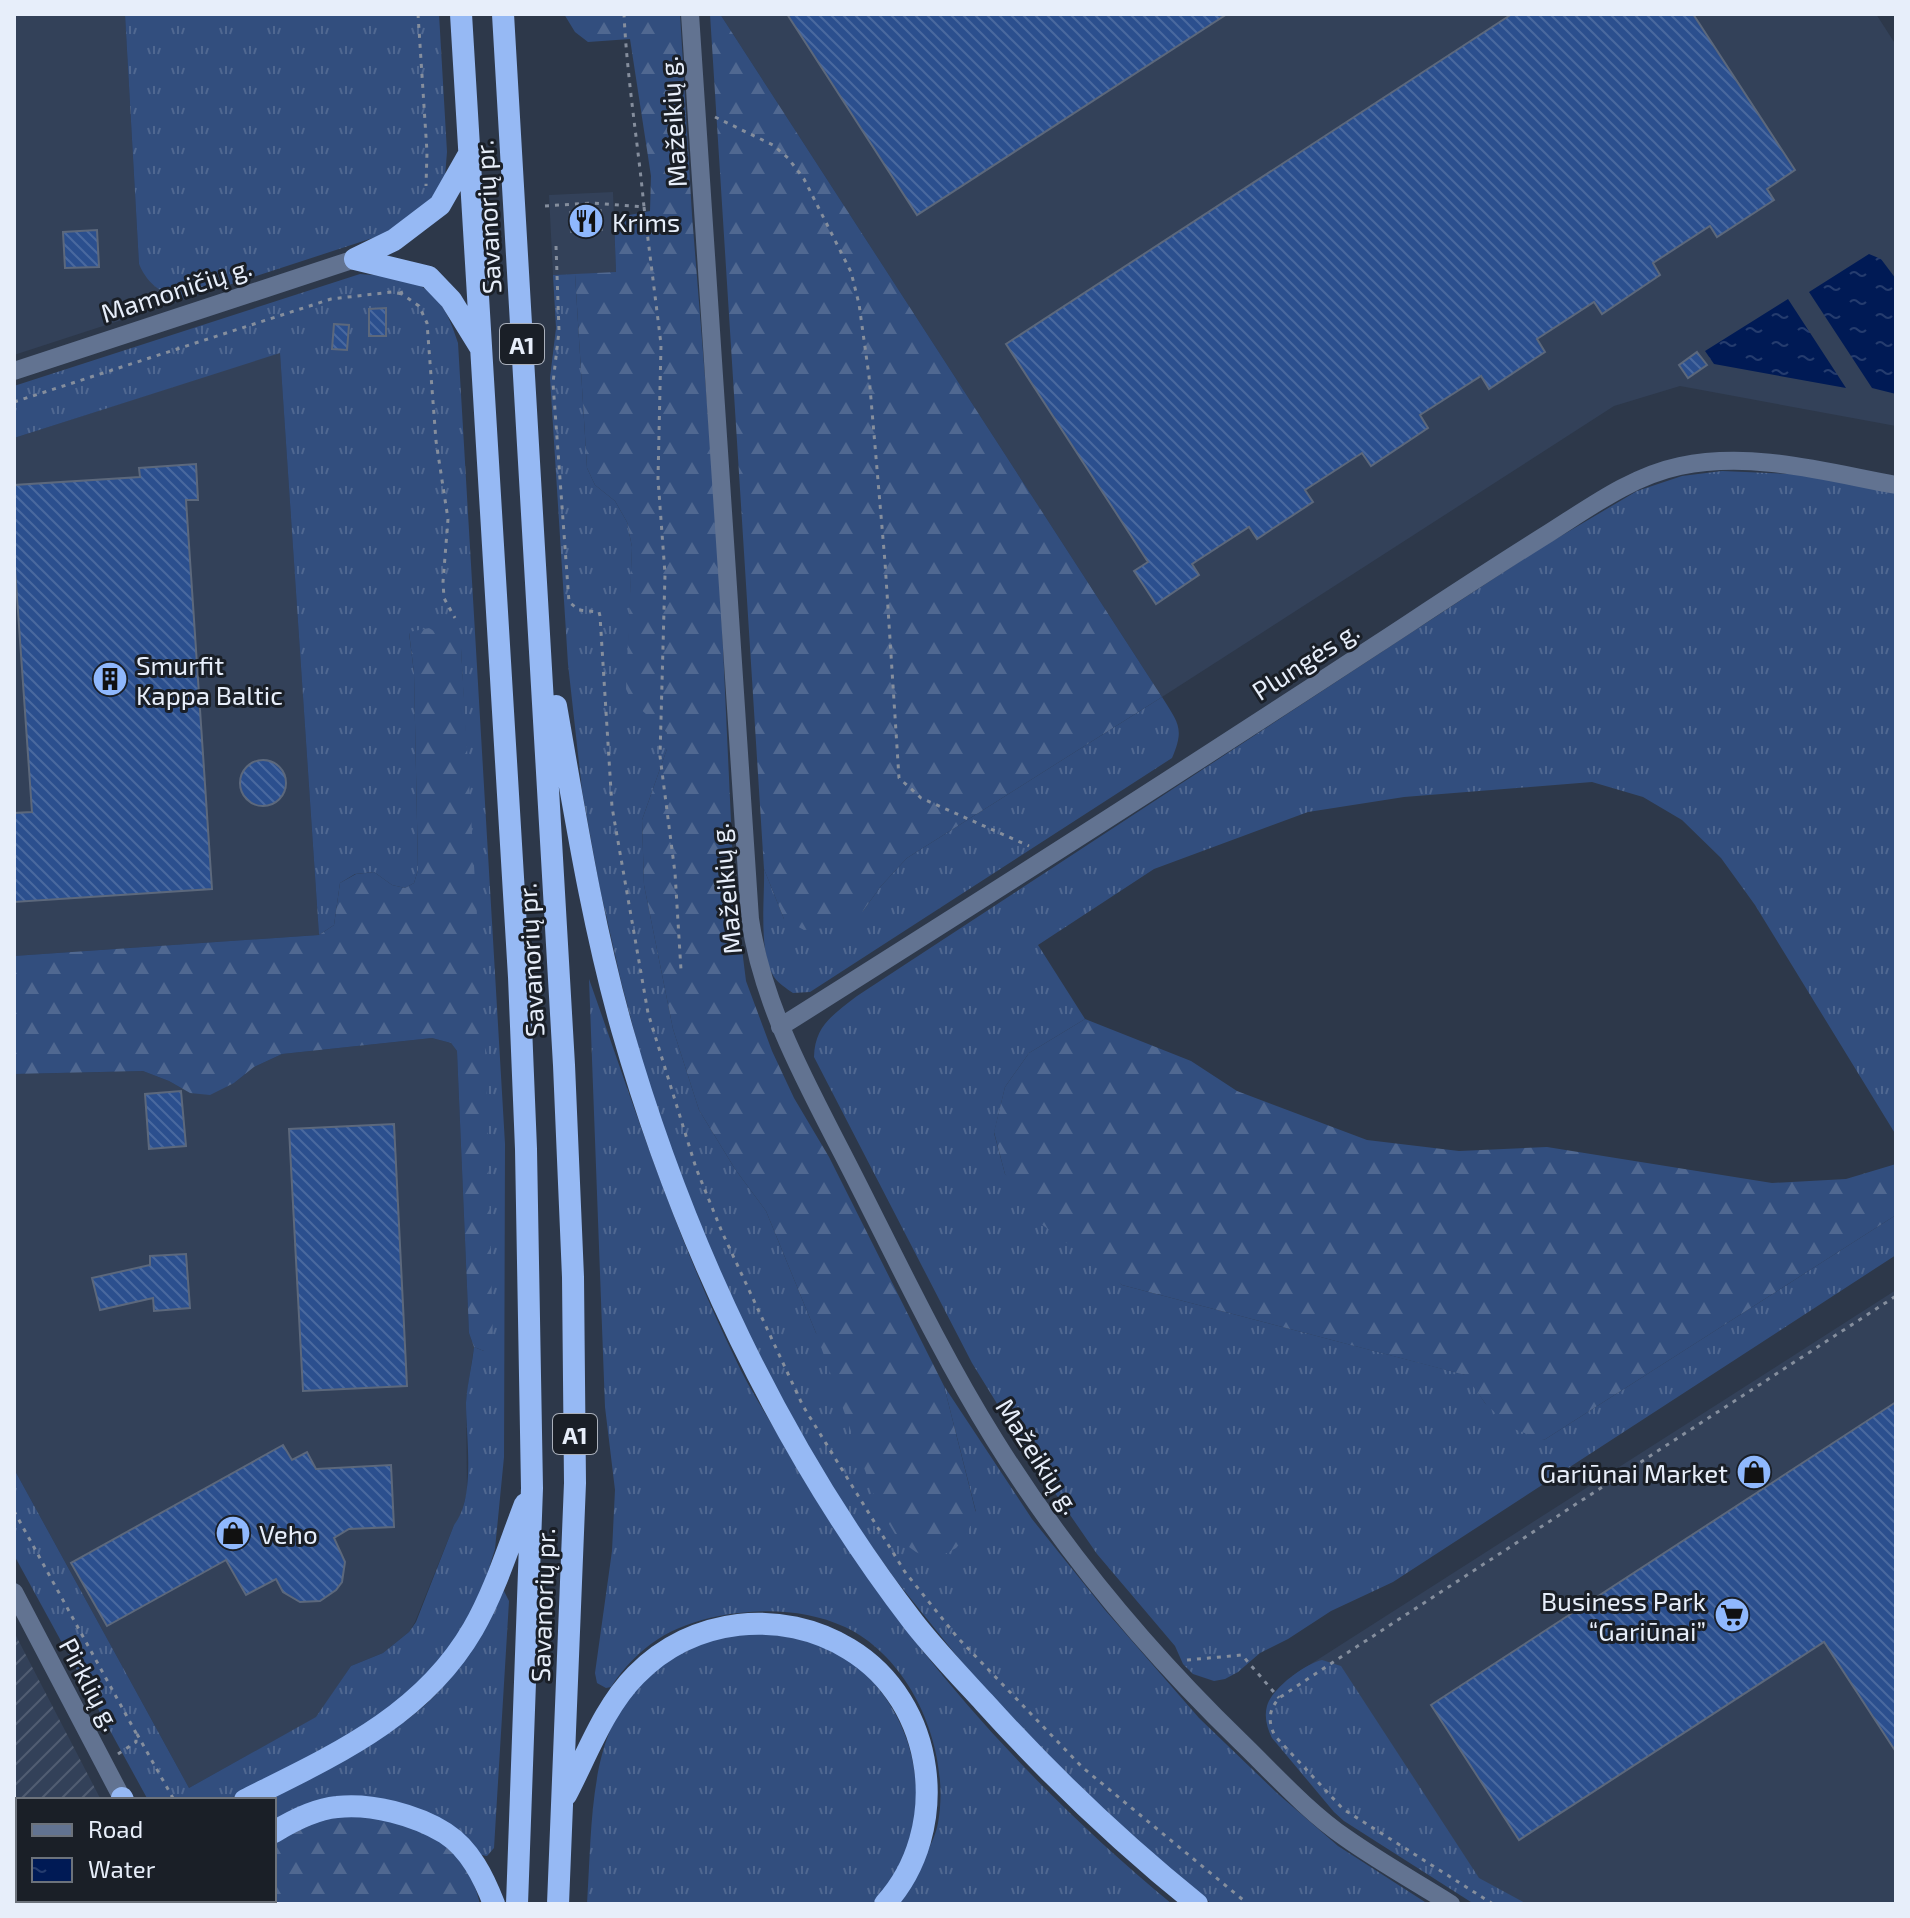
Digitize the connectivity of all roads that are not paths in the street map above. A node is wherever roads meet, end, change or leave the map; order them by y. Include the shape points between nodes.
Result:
1 (461, 14) edge
2 (503, 14) edge
3 (690, 14) edge
4 (469, 153) junction
5 (355, 259) junction
6 (481, 348) junction
7 (14, 371) edge
8 (1896, 485) edge
9 (539, 612) junction
10 (780, 1027) junction
11 (532, 1488) junction
12 (14, 1592) edge
13 (122, 1798) edge
14 (249, 1798) edge
15 (561, 1803) junction
16 (276, 1831) edge
17 (494, 1904) edge
18 (517, 1904) edge
19 (558, 1904) edge
20 (885, 1904) edge
21 (1197, 1904) edge
22 (1451, 1904) edge

1 - 4 highway, Savanorių pr. / A1
2 - 9 highway, Savanorių pr. / A1
3 - 10 street, Mažeikių g. via 750,919 755,952
4 - 5 highway via 440,205 394,240
4 - 6 highway, Savanorių pr. / A1
5 - 6 highway via 429,277 451,300
5 - 7 street, Mamoničių g.
6 - 11 highway, Savanorių pr. / A1 via 519,977
8 - 10 street, Plungės g. via 1762,460 1691,464 1641,478
9 - 15 highway, Savanorių pr. / A1 via 573,1277 575,1483
9 - 21 highway via 621,1026 691,1230 746,1350 825,1490 916,1625 1062,1785
10 - 22 street, Mažeikių g. via 962,1384 1030,1495 1081,1564 1219,1721 1344,1837
11 - 14 highway via 474,1627 449,1666 408,1708 363,1738
11 - 18 highway, Savanorių pr. / A1
12 - 13 street, Pirklių g.
15 - 19 highway, Savanorių pr. / A1
15 - 20 highway via 622,1692 655,1659 691,1636 730,1625 806,1630 869,1664 900,1699 918,1738 928,1782 925,1826 910,1872
16 - 17 highway via 336,1807 388,1812 421,1822 447,1834 472,1859

